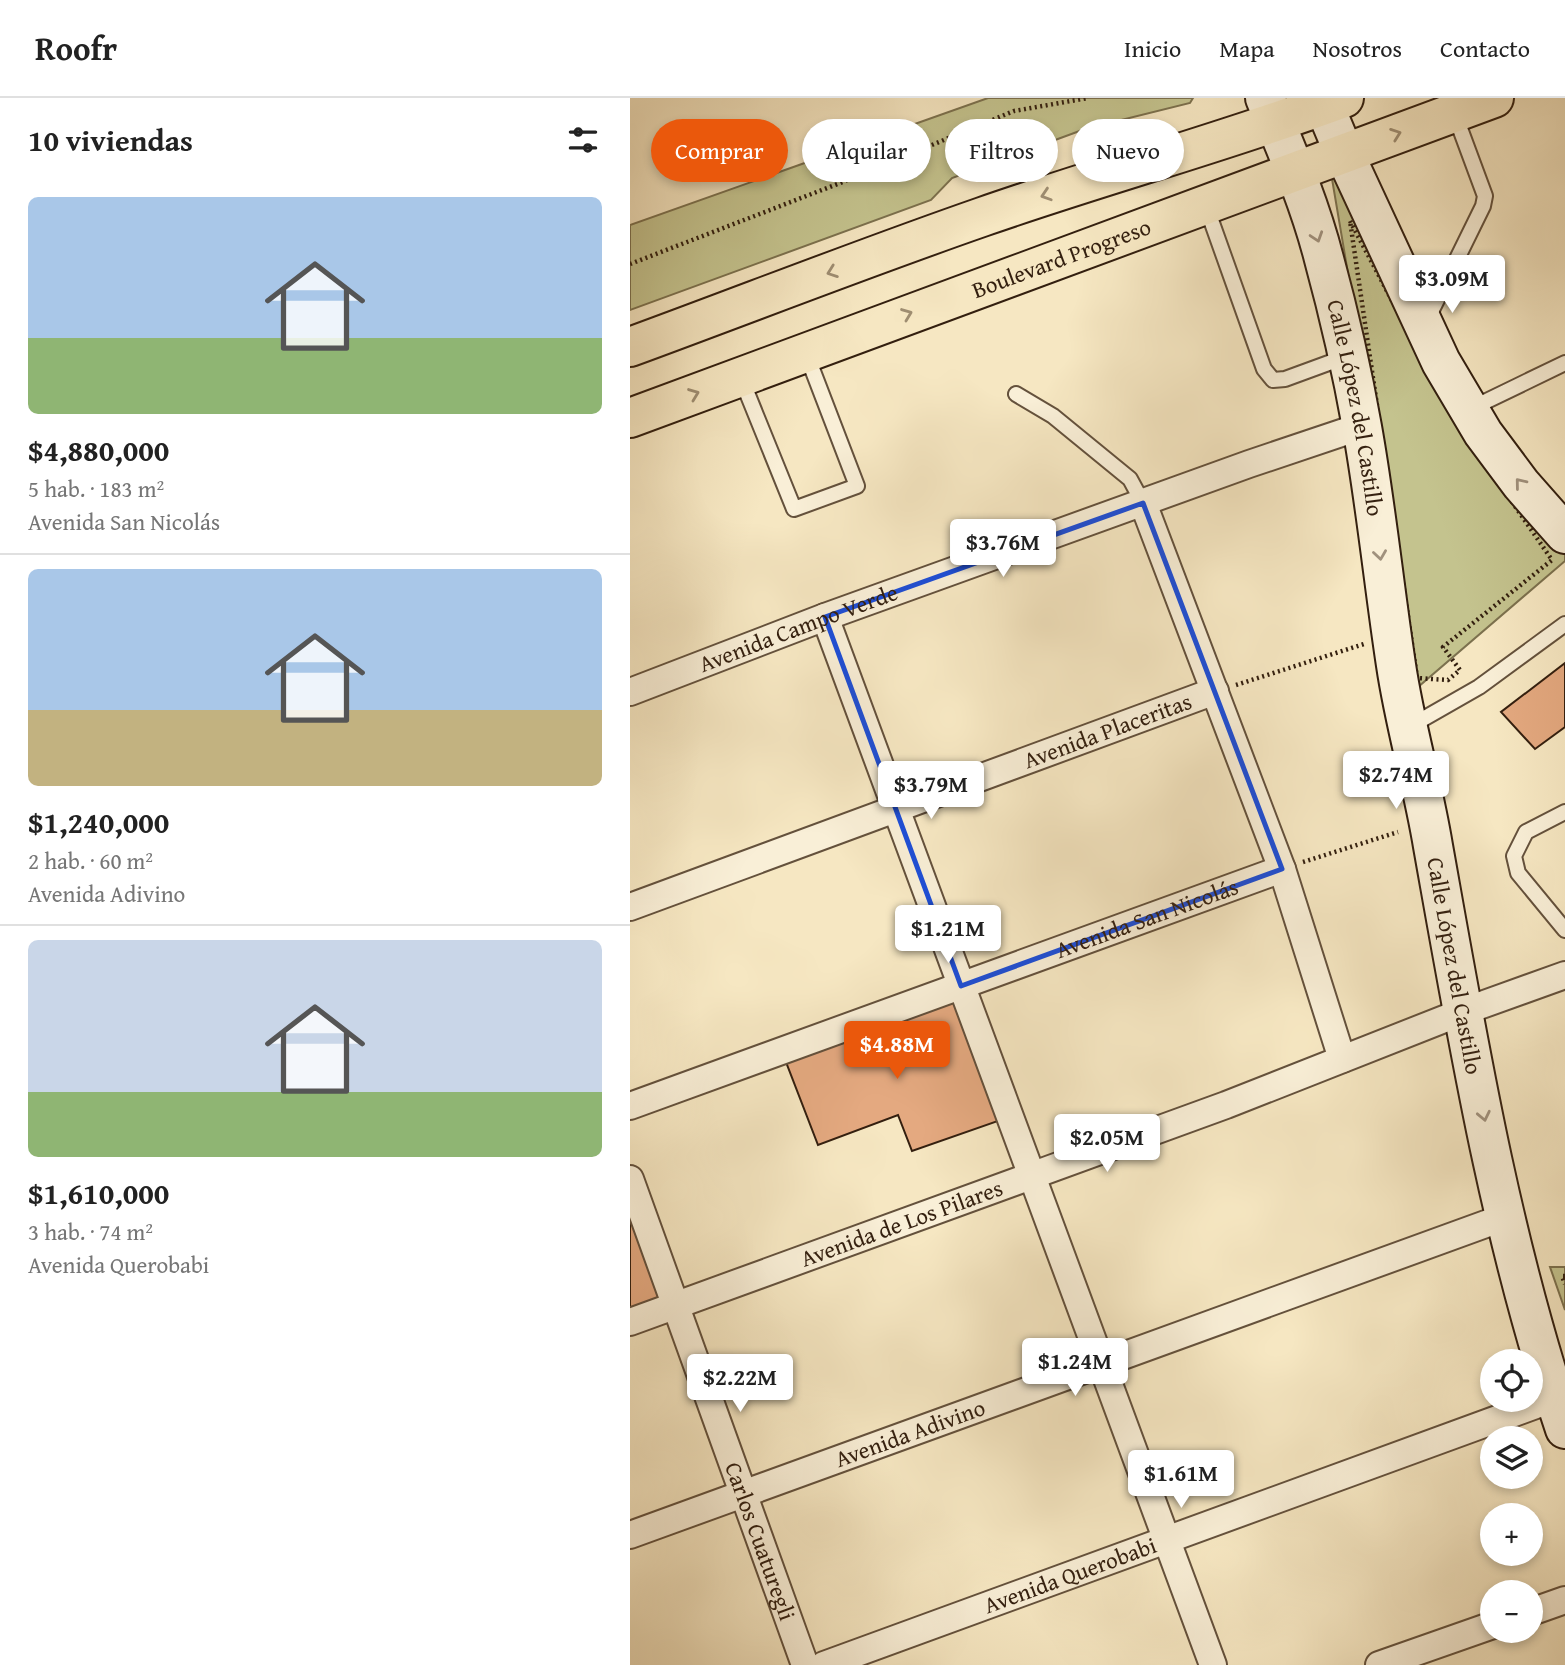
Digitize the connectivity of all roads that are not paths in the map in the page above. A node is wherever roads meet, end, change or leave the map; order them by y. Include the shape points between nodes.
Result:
1 (1494, 98) edge
2 (1330, 100) edge
3 (1270, 110) edge
4 (1454, 113) junction
5 (1344, 153) junction
6 (1296, 172) junction
7 (1206, 205) junction
8 (1424, 325) junction
9 (630, 347) edge
10 (806, 352) junction
11 (1346, 356) junction
12 (1565, 363) edge
13 (741, 377) junction
14 (1016, 394) dead end
15 (1469, 410) junction
16 (630, 418) edge
17 (1362, 426) junction
18 (1143, 503) junction
19 (1565, 534) edge
20 (825, 617) junction
21 (1565, 624) edge
22 (1215, 691) junction
23 (630, 692) edge
24 (1408, 728) junction
25 (896, 809) junction
26 (1565, 812) edge
27 (1282, 869) junction
28 (630, 907) edge
29 (1565, 930) edge
30 (1565, 975) edge
31 (961, 986) junction
32 (1462, 1012) junction
33 (1342, 1059) junction
34 (630, 1106) edge
35 (1032, 1176) junction
36 (630, 1179) edge
37 (1505, 1217) junction
38 (676, 1305) junction
39 (630, 1322) edge
40 (1101, 1364) junction
41 (1560, 1414) edge
42 (744, 1493) junction
43 (630, 1535) edge
44 (1167, 1540) junction
45 (1565, 1600) edge
46 (1543, 1608) edge
47 (1480, 1630) edge
48 (805, 1665) edge
49 (824, 1665) edge
50 (1213, 1665) edge
51 (1379, 1665) edge

1 - 4 main road, Boulevard Progreso
2 - 3 main road
2 - 5 street
3 - 6 street, Calle López del Castillo
3 -> 9 main road via 1122,170
5 -> 4 main road, Boulevard Progreso
4 - 8 lane via 1485,196
5 - 6 main road, Boulevard Progreso
5 - 8 street
6 - 7 main road, Boulevard Progreso
6 -> 11 street, Calle López del Castillo via 1324,257
10 -> 7 main road, Boulevard Progreso
7 - 11 lane via 1264,369 1273,380
8 - 15 street
10 - 13 main road, Boulevard Progreso
10 - 13 lane via 857,486 793,509
11 - 17 street, Calle López del Castillo
12 - 15 lane
16 -> 13 main road, Boulevard Progreso
14 - 18 lane via 1053,416 1130,479
19 -> 15 street via 1521,484
17 - 18 street, Avenida Campo Verde
17 -> 24 street, Calle López del Castillo
18 - 20 street, Avenida Campo Verde
18 - 22 street
20 - 23 street, Avenida Campo Verde
20 - 25 street
21 - 24 lane via 1479,687
22 - 25 street, Avenida Placeritas
22 - 27 street
24 - 32 street, Calle López del Castillo
25 - 28 street, Avenida Placeritas
25 - 31 street
26 - 29 lane via 1526,832 1514,856 1518,873
27 - 31 street, Avenida San Nicolás
27 - 33 street
30 - 32 street, Avenida de Los Pilares
31 - 34 street, Avenida San Nicolás
31 - 35 street
32 - 33 street, Avenida de Los Pilares
32 -> 37 street, Calle López del Castillo
33 - 35 street, Avenida de Los Pilares
35 - 38 street, Avenida de Los Pilares
35 - 40 street
36 - 38 street, Carlos Cuaturegli
37 - 40 street, Avenida Adivino
37 - 41 street, Calle López del Castillo
38 - 39 street, Avenida de Los Pilares
38 - 42 street, Carlos Cuaturegli
40 - 42 street, Avenida Adivino
40 - 44 street
41 - 44 street, Avenida Querobabi
42 - 43 street, Avenida Adivino
42 - 48 street, Carlos Cuaturegli
44 - 49 street, Avenida Querobabi
44 - 50 street
45 - 46 street
47 - 51 street

